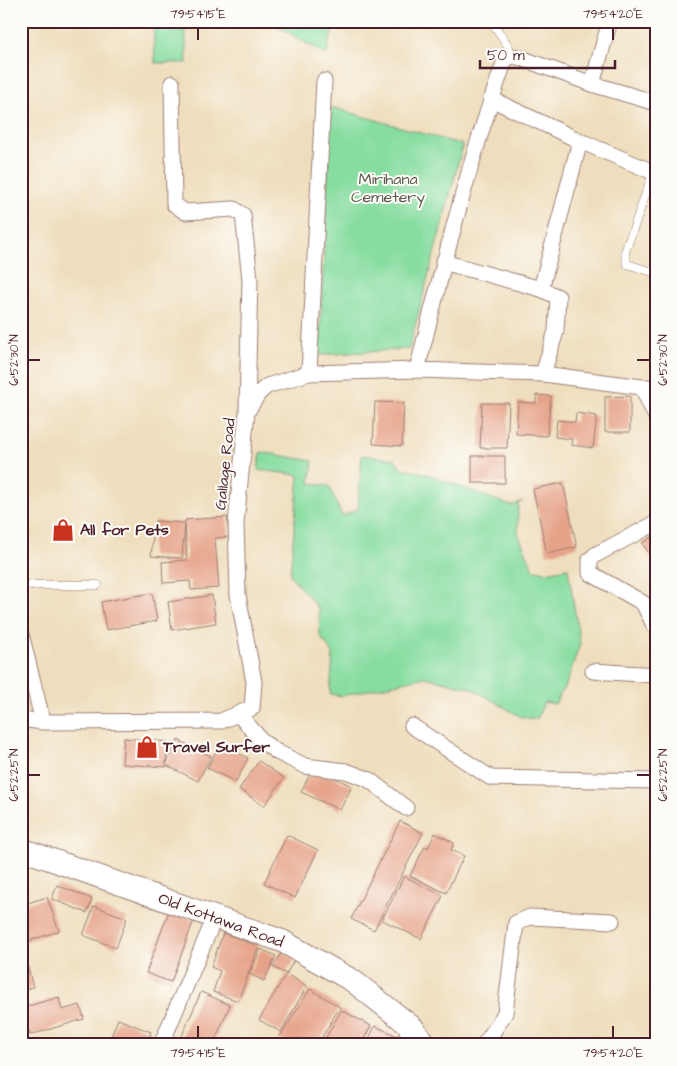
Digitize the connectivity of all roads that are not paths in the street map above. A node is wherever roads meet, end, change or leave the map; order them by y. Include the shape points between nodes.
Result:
1 (494, 21) edge
2 (610, 21) edge
3 (511, 56) junction
4 (324, 81) dead end
5 (172, 83) dead end
6 (592, 84) junction
7 (491, 99) junction
8 (656, 103) edge
9 (580, 141) junction
10 (654, 168) edge
11 (443, 262) junction
12 (656, 273) edge
13 (540, 289) junction
14 (416, 370) junction
15 (309, 373) junction
16 (543, 374) junction
17 (652, 385) edge
18 (247, 412) junction
19 (656, 417) edge
20 (656, 522) edge
21 (21, 585) edge
22 (98, 585) dead end
23 (656, 629) edge
24 (21, 634) edge
25 (593, 671) dead end
26 (656, 675) edge
27 (238, 714) junction
28 (21, 719) edge
29 (43, 722) junction
30 (412, 726) dead end
31 (656, 782) edge
32 (406, 808) dead end
33 (23, 854) edge
34 (215, 917) junction
35 (612, 921) dead end
36 (414, 1039) edge
37 (161, 1045) edge
38 (483, 1045) edge

1 - 3 lane
2 - 6 street
3 - 6 street
3 - 7 street via 505,60
4 - 15 street
5 - 18 street via 174,204 185,212 234,209 244,215 250,278
6 - 8 street
7 - 9 street
7 - 11 street
9 - 10 street
9 - 13 street
10 - 12 lane via 625,252 627,264
11 - 13 street
11 - 14 street
13 - 16 street via 558,297 556,331
14 - 15 street, Gallage Road
14 - 16 street, Gallage Road
15 - 18 street, Gallage Road via 267,386
16 - 17 street, Gallage Road
17 - 19 street
18 - 27 street, Gallage Road via 236,523 238,595 254,682 252,708
20 - 23 street via 595,554 590,560 590,573 643,603
21 - 22 lane
24 - 29 street
25 - 26 street
27 - 29 street via 221,721
27 - 32 street via 263,742 277,752 305,766 346,771 368,779
28 - 29 street
30 - 31 street via 491,778
33 - 34 main road, Old Kottawa Road
34 - 36 main road, Old Kottawa Road via 282,940 354,981
34 - 37 street
35 - 38 street via 530,917 516,924 505,1013

